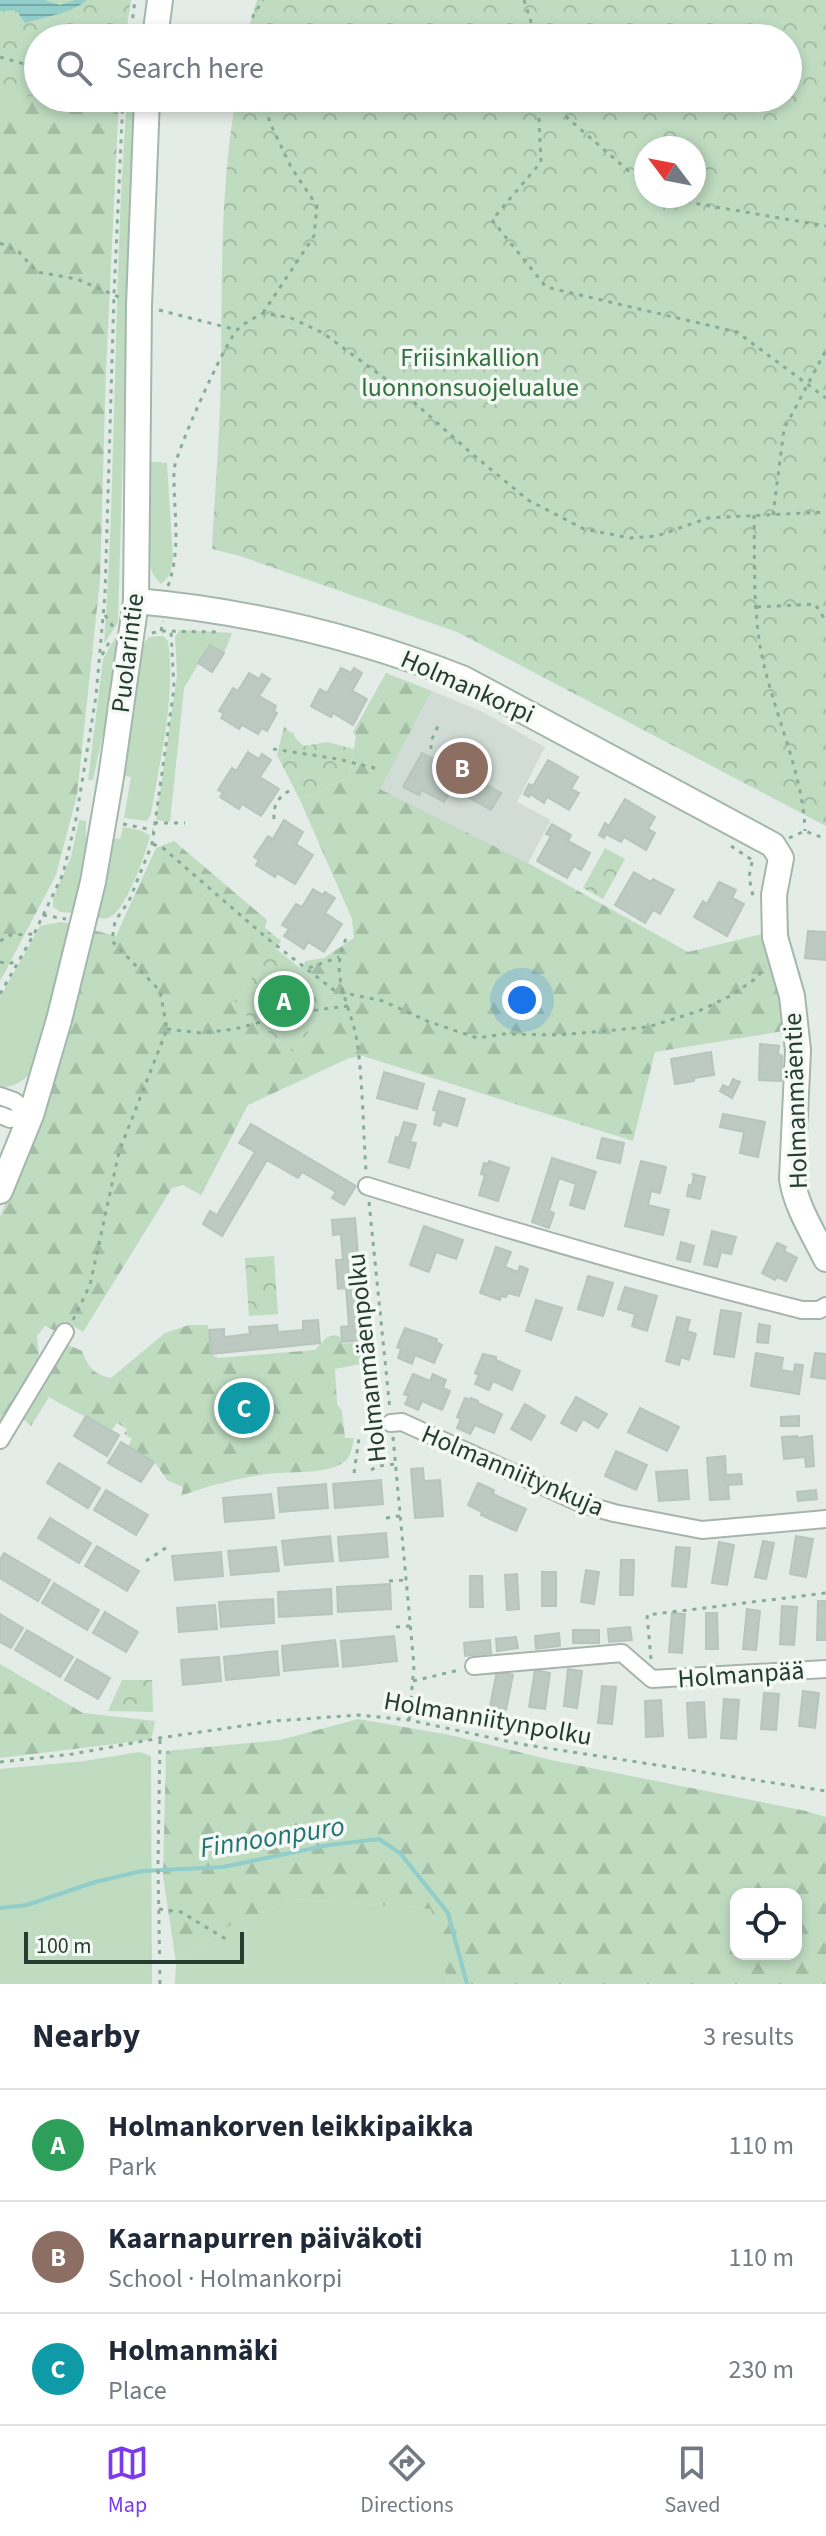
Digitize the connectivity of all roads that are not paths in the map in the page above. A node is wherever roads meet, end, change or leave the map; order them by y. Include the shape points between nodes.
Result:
1 (160, 0) edge
2 (157, 24) edge
3 (146, 112) edge
4 (136, 601) junction
5 (773, 845) joint
6 (0, 1096) edge
7 (0, 1115) edge
8 (31, 1115) junction
9 (367, 1186) road end
10 (0, 1191) edge
11 (826, 1259) edge
12 (826, 1306) edge
13 (65, 1332) road end
14 (391, 1423) road end
15 (0, 1440) edge
16 (826, 1519) edge
17 (474, 1666) road end
18 (826, 1669) edge

1 - 2 main road
3 - 4 main road, Puolarintie
4 - 5 main road, Holmankorpi via 241,614 420,661 464,679
4 - 8 main road, Puolarintie via 124,632 111,777 93,882
5 - 11 main road, Holmanmäentie via 781,858 774,895 775,937 792,996 798,1050 792,1179
6 - 8 street
7 - 8 street
8 - 10 main road, Puolarintie
9 - 12 street via 682,1280 802,1310
13 - 15 street
14 - 16 street, Holmanniitynkuja via 402,1422 582,1504 674,1526 702,1530
17 - 18 street, Holmanpää via 622,1653 652,1679

